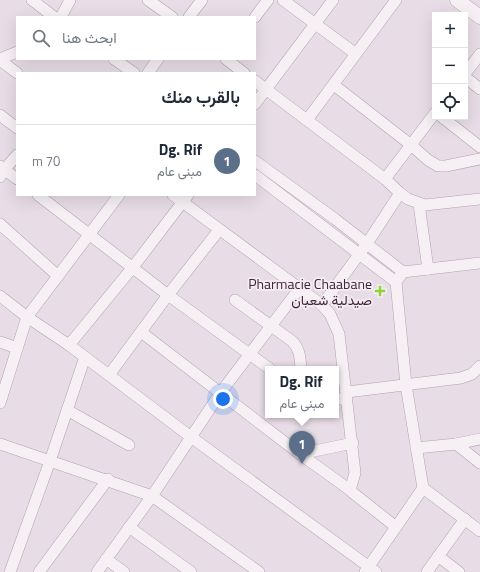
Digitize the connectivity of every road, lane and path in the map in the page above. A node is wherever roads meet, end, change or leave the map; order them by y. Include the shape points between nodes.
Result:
1 (32, 0) edge
2 (70, 0) edge
3 (148, 0) edge
4 (202, 0) edge
5 (268, 0) edge
6 (283, 0) edge
7 (333, 0) edge
8 (396, 0) edge
9 (457, 0) edge
10 (53, 16) edge
11 (62, 16) edge
12 (171, 16) edge
13 (190, 16) edge
14 (256, 16) edge
15 (480, 17) edge
16 (315, 24) junction
17 (16, 52) edge
18 (356, 54) junction
19 (480, 54) edge
20 (0, 59) edge
21 (115, 60) edge
22 (157, 60) edge
23 (227, 60) edge
24 (468, 70) edge
25 (16, 72) edge
26 (133, 72) edge
27 (149, 72) edge
28 (243, 72) edge
29 (468, 80) edge
30 (256, 82) edge
31 (334, 85) junction
32 (266, 89) junction
33 (480, 89) edge
34 (256, 103) edge
35 (0, 116) edge
36 (432, 117) edge
37 (307, 120) junction
38 (446, 120) edge
39 (16, 127) edge
40 (411, 145) junction
41 (480, 147) edge
42 (16, 155) edge
43 (480, 159) edge
44 (256, 162) edge
45 (1, 171) edge
46 (256, 176) edge
47 (16, 178) edge
48 (385, 180) junction
49 (400, 193) junction
50 (118, 196) edge
51 (45, 197) edge
52 (185, 199) edge
53 (480, 200) edge
54 (419, 204) junction
55 (0, 224) edge
56 (219, 230) junction
57 (90, 234) junction
58 (366, 245) junction
59 (359, 254) junction
60 (480, 263) edge
61 (133, 267) junction
62 (428, 269) junction
63 (403, 272) junction
64 (58, 276) junction
65 (396, 282) junction
66 (299, 289) junction
67 (168, 295) junction
68 (0, 296) edge
69 (235, 300) dead end
70 (322, 305) junction
71 (28, 317) junction
72 (271, 326) junction
73 (141, 332) junction
74 (0, 342) edge
75 (69, 345) junction
76 (17, 348) junction
77 (250, 354) junction
78 (85, 357) junction
79 (266, 366) edge
80 (301, 366) edge
81 (480, 366) edge
82 (109, 375) junction
83 (406, 385) junction
84 (221, 392) junction
85 (347, 395) junction
86 (339, 398) edge
87 (0, 403) edge
88 (67, 410) junction
89 (191, 437) junction
90 (480, 439) edge
91 (353, 443) junction
92 (0, 444) edge
93 (456, 444) junction
94 (129, 445) dead end
95 (416, 448) junction
96 (300, 454) junction
97 (50, 461) junction
98 (480, 463) edge
99 (108, 480) junction
100 (423, 488) junction
101 (350, 490) junction
102 (152, 496) junction
103 (465, 519) junction
104 (129, 527) junction
105 (396, 528) junction
106 (480, 531) edge
107 (438, 556) junction
108 (106, 559) junction
109 (369, 570) edge
110 (12, 571) edge
111 (39, 572) edge
112 (96, 572) edge
113 (124, 572) edge
114 (191, 572) edge
115 (259, 572) edge
116 (427, 572) edge
117 (459, 572) edge

1 - 10 street
2 - 11 street
3 - 12 street
4 - 13 street
5 - 14 street
6 - 16 street
7 - 16 street
8 - 18 street
9 - 15 street
16 - 18 street
16 - 32 street
17 - 20 street
18 - 31 street
19 - 24 street
20 - 25 street
21 - 26 street
22 - 27 street
23 - 28 street
29 - 33 street
30 - 32 street
31 - 37 street
31 - 40 street
32 - 34 street
32 - 37 street
35 - 39 street
36 - 40 street
37 - 48 street
38 - 41 street
40 - 43 street via 438,166
40 - 48 street
42 - 45 street
44 - 58 street via 335,219
45 - 47 street
46 - 59 street
48 - 49 street
49 - 54 street
49 - 58 street
50 - 57 street
51 - 57 street
52 - 56 street
52 - 61 street
53 - 54 street via 425,206
54 - 62 street
55 - 64 street
56 - 66 street
56 - 67 street
57 - 61 street
57 - 64 street
58 - 59 street
58 - 63 street
59 - 65 street
59 - 70 street
60 - 62 street
61 - 67 street
61 - 75 street
62 - 63 street
63 - 65 street
64 - 71 street
65 - 83 street
66 - 70 street
66 - 72 street
67 - 73 street
67 - 77 street
68 - 71 street
69 - 72 street
70 - 85 street via 330,314 339,334
71 - 75 street
71 - 76 street
72 - 77 street
72 - 80 street via 297,346
73 - 82 street
73 - 84 street
74 - 76 street
75 - 78 street
76 - 87 street
77 - 79 street
77 - 84 street
78 - 82 street
78 - 88 street
81 - 83 street via 467,376
82 - 89 street
83 - 85 street
83 - 95 street
84 - 89 street
84 - 96 street
85 - 86 street
85 - 91 street
88 - 94 street
88 - 97 street
89 - 102 street
89 - 109 street
90 - 93 street
91 - 96 street
91 - 101 street via 355,473
92 - 97 street
93 - 95 street
93 - 98 street
95 - 100 street
96 - 101 street
97 - 99 street
97 - 110 street
99 - 102 street
99 - 111 street
100 - 103 street
100 - 105 street
101 - 105 street
102 - 104 street
102 - 115 street
103 - 106 street
103 - 107 street
104 - 108 street
104 - 114 street
105 - 109 street
107 - 116 street
107 - 117 street
108 - 112 street
108 - 113 street

